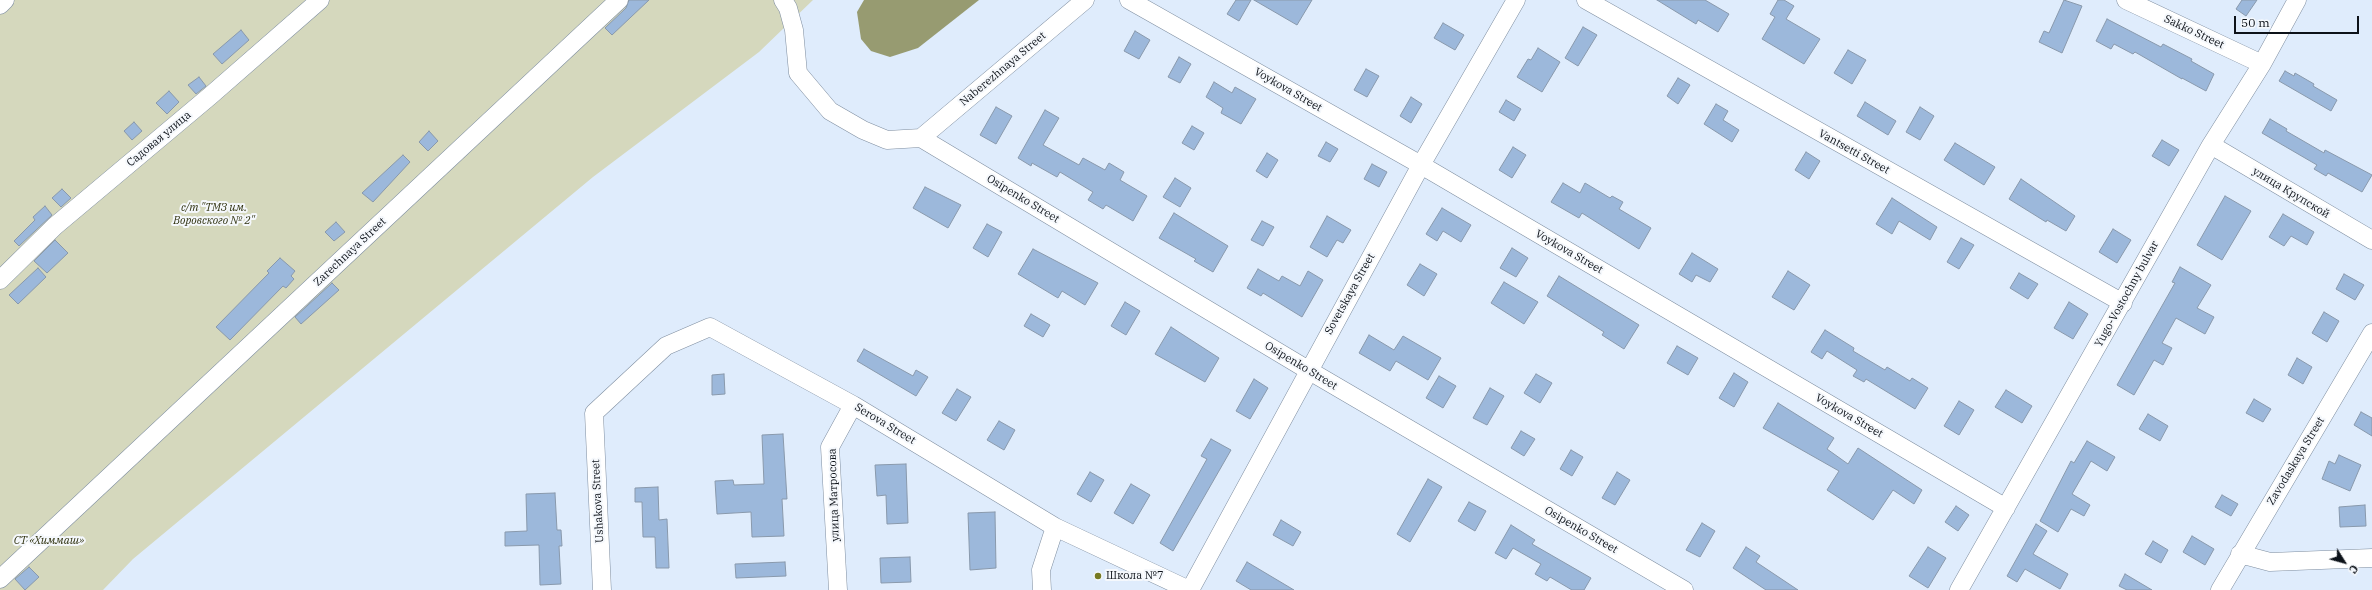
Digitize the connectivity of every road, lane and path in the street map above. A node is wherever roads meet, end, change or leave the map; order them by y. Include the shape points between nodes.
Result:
1 (5, 0) edge
2 (320, 0) edge
3 (619, 0) edge
4 (784, 0) edge
5 (1085, 0) edge
6 (1130, 0) edge
7 (1516, 0) edge
8 (1586, 0) edge
9 (2126, 0) edge
10 (2298, 0) edge
11 (0, 5) edge
12 (2262, 64) junction
13 (921, 138) junction
14 (2211, 145) junction
15 (1421, 165) junction
16 (2372, 240) edge
17 (0, 280) edge
18 (2122, 303) junction
19 (2372, 333) edge
20 (1308, 370) junction
21 (853, 405) junction
22 (594, 413) joint
23 (2006, 508) junction
24 (1055, 527) junction
25 (2240, 554) junction
26 (2372, 558) edge
27 (0, 579) edge
28 (602, 590) edge
29 (838, 590) edge
30 (1042, 590) edge
31 (1190, 590) edge
32 (1684, 590) edge
33 (1959, 590) edge
34 (2220, 590) edge

1 - 11 street
2 - 17 street, Садовая улица via 55,226
3 - 27 street, Zarechnaya Street
4 - 13 street via 794,30 798,73 830,110 863,130 887,140
5 - 13 street, Naberezhnaya Street
6 - 15 street, Voykova Street
7 - 15 street, Sovetskaya Street
8 - 18 street, Vantsetti Street
9 - 12 street, Sakko Street
10 - 12 street, Yugo-Vostochny bulvar
12 - 14 street, Yugo-Vostochny bulvar
13 - 20 street, Osipenko Street
14 - 16 street, улица Крупской
14 - 18 street, Yugo-Vostochny bulvar
15 - 20 street, Sovetskaya Street
15 - 23 street, Voykova Street
18 - 23 street, Yugo-Vostochny bulvar
19 - 25 street, Zavodaskaya Street
20 - 31 street, Sovetskaya Street
20 - 32 street, Osipenko Street
21 - 22 street, Serova Street via 710,327 666,346
21 - 24 street, Serova Street
21 - 29 street, улица Матросова via 830,446
22 - 28 street, Ushakova Street
23 - 33 street, Yugo-Vostochny bulvar
24 - 30 street via 1041,570
24 - 31 street, Serova Street
25 - 26 street via 2270,562
25 - 34 street, Zavodaskaya Street

